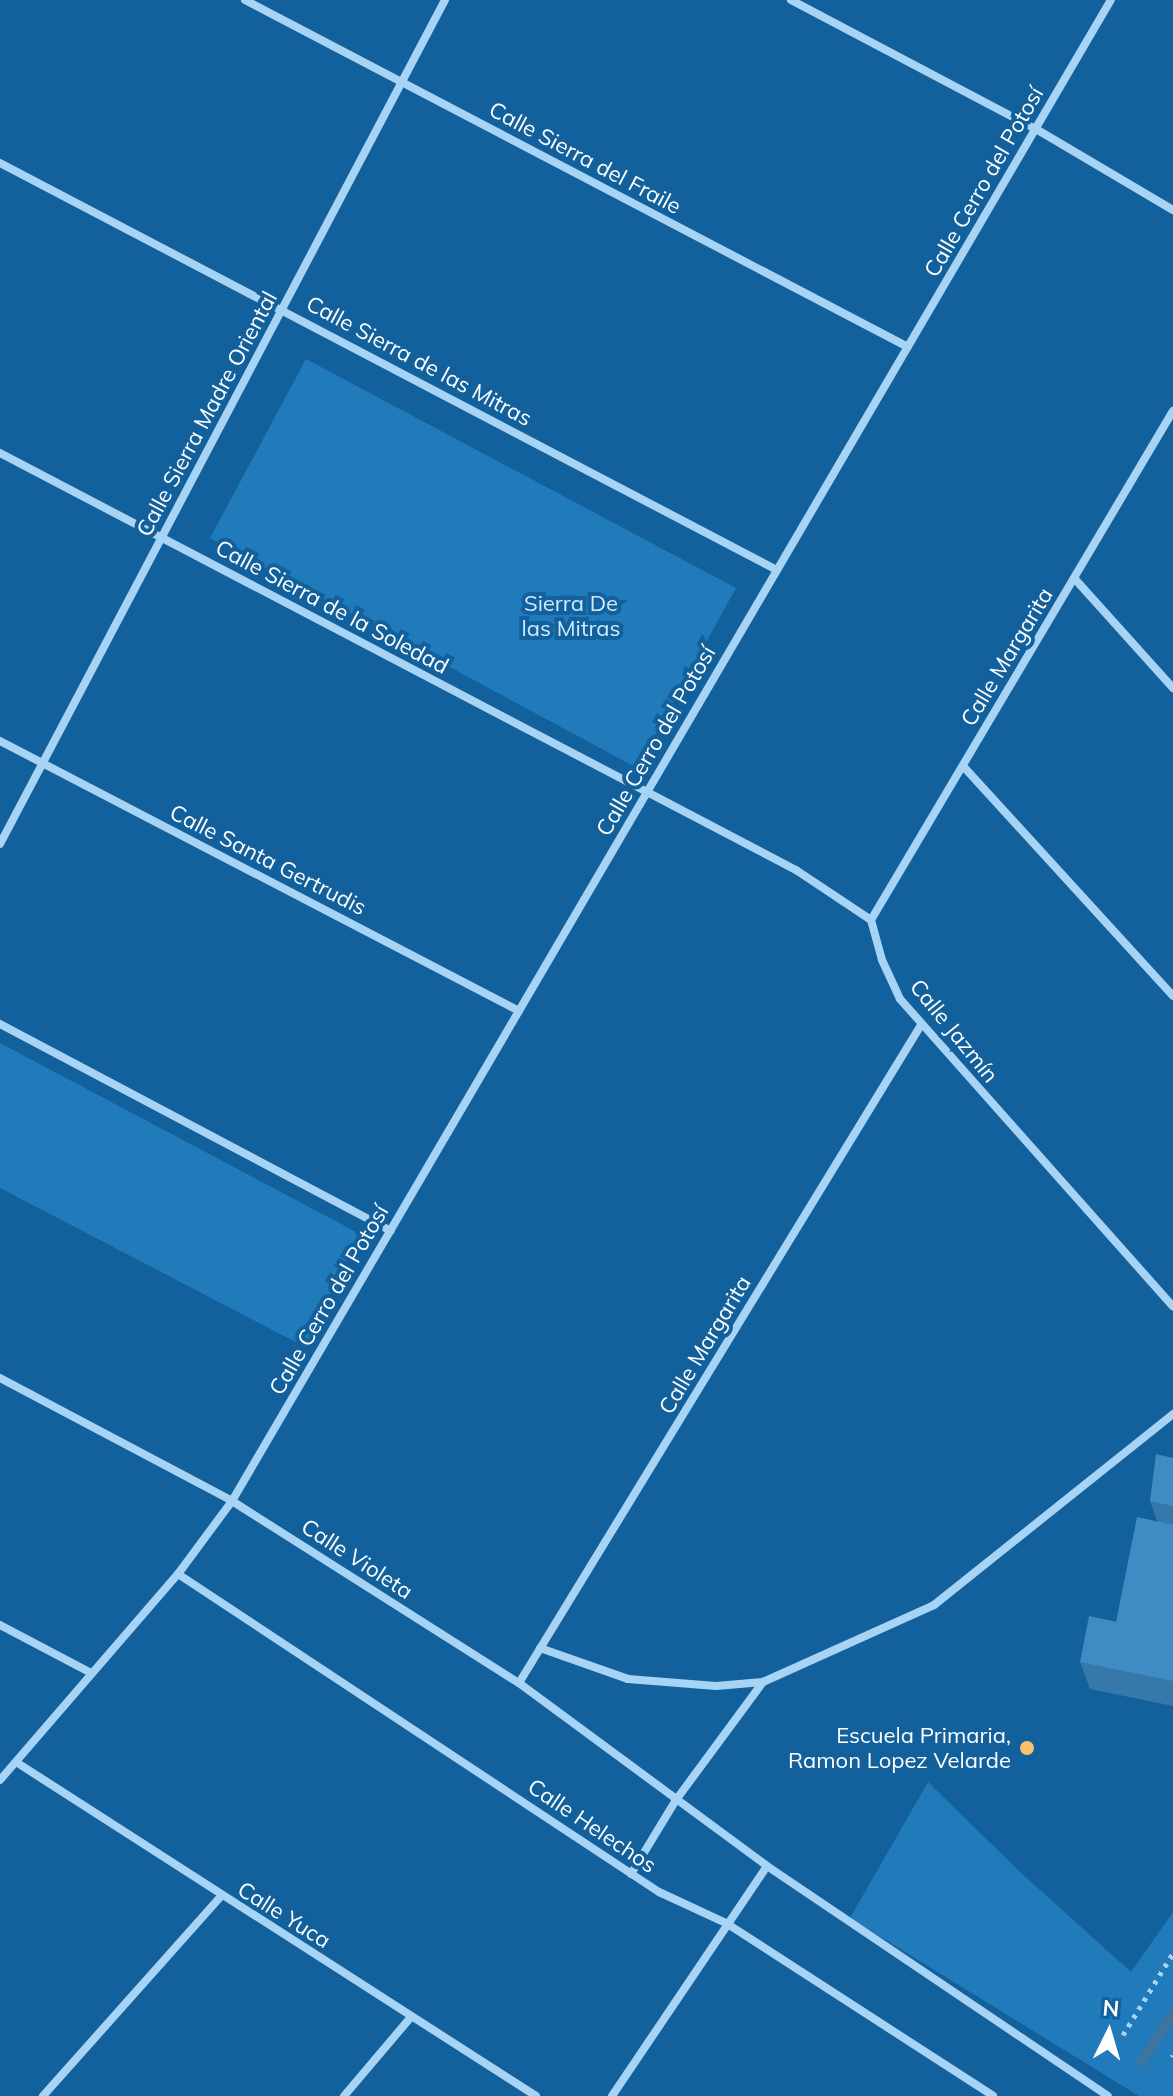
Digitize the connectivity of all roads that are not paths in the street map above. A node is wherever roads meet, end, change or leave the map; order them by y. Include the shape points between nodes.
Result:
1 (245, 0) edge
2 (445, 0) edge
3 (791, 0) edge
4 (1111, 0) edge
5 (402, 83) junction
6 (1036, 129) junction
7 (0, 163) edge
8 (1173, 210) edge
9 (282, 309) junction
10 (908, 347) junction
11 (1173, 411) edge
12 (0, 453) edge
13 (162, 537) junction
14 (777, 570) junction
15 (1074, 578) junction
16 (1173, 688) edge
17 (0, 741) edge
18 (42, 764) junction
19 (963, 766) junction
20 (647, 792) junction
21 (0, 844) edge
22 (871, 920) junction
23 (1173, 996) edge
24 (519, 1011) junction
25 (0, 1024) edge
26 (921, 1025) junction
27 (391, 1231) junction
28 (1173, 1306) edge
29 (0, 1378) edge
30 (1173, 1414) edge
31 (232, 1501) junction
32 (178, 1574) junction
33 (0, 1625) edge
34 (540, 1648) junction
35 (91, 1673) junction
36 (763, 1682) junction
37 (519, 1683) junction
38 (16, 1762) junction
39 (0, 1780) edge
40 (676, 1800) junction
41 (767, 1866) junction
42 (631, 1874) junction
43 (221, 1896) junction
44 (726, 1923) junction
45 (411, 2017) junction
46 (43, 2096) edge
47 (344, 2096) edge
48 (536, 2096) edge
49 (612, 2096) edge
50 (993, 2096) edge
51 (1108, 2096) edge

1 - 5 street, Calle Sierra del Fraile
2 - 5 street, Calle Sierra Madre Oriental
3 - 6 street
4 - 6 street, Calle Cerro del Potosí
5 - 9 street, Calle Sierra Madre Oriental
5 - 10 street, Calle Sierra del Fraile
6 - 8 street
6 - 10 street, Calle Cerro del Potosí
7 - 9 street, Calle Sierra de las Mitras
9 - 13 street, Calle Sierra Madre Oriental
9 - 14 street, Calle Sierra de las Mitras
10 - 14 street, Calle Cerro del Potosí
11 - 15 street, Calle Margarita
12 - 13 street, Calle Sierra de la Soledad
13 - 18 street, Calle Sierra Madre Oriental
13 - 20 street, Calle Sierra de la Soledad
14 - 20 street, Calle Cerro del Potosí
15 - 16 street
15 - 19 street, Calle Margarita
17 - 18 street, Calle Santa Gertrudis
18 - 21 street, Calle Sierra Madre Oriental
18 - 24 street, Calle Santa Gertrudis
19 - 22 street, Calle Margarita
19 - 23 street
20 - 22 street via 796,870
20 - 24 street, Calle Cerro del Potosí
22 - 26 street, Calle Jazmín via 900,999
24 - 27 street, Calle Cerro del Potosí
25 - 27 street
26 - 28 street, Calle Jazmín
26 - 34 street, Calle Margarita
27 - 31 street, Calle Cerro del Potosí
29 - 31 street, Calle Violeta
30 - 36 street via 934,1605
31 - 32 street, Calle Cerro del Potosí
31 - 37 street, Calle Violeta
32 - 35 street, Calle Cerro del Potosí
32 - 42 street, Calle Helechos
33 - 35 street
34 - 36 street via 628,1679 716,1686
34 - 37 street, Calle Margarita
35 - 38 street, Calle Cerro del Potosí
36 - 40 street
37 - 40 street, Calle Violeta
38 - 39 street, Calle Cerro del Potosí
38 - 43 street, Calle Yuca
40 - 41 street, Calle Violeta
40 - 42 street
41 - 44 street
41 - 51 street, Calle Violeta
42 - 44 street, Calle Helechos
43 - 45 street, Calle Yuca
43 - 46 street
44 - 49 street
44 - 50 street, Calle Helechos
45 - 47 street
45 - 48 street, Calle Yuca

